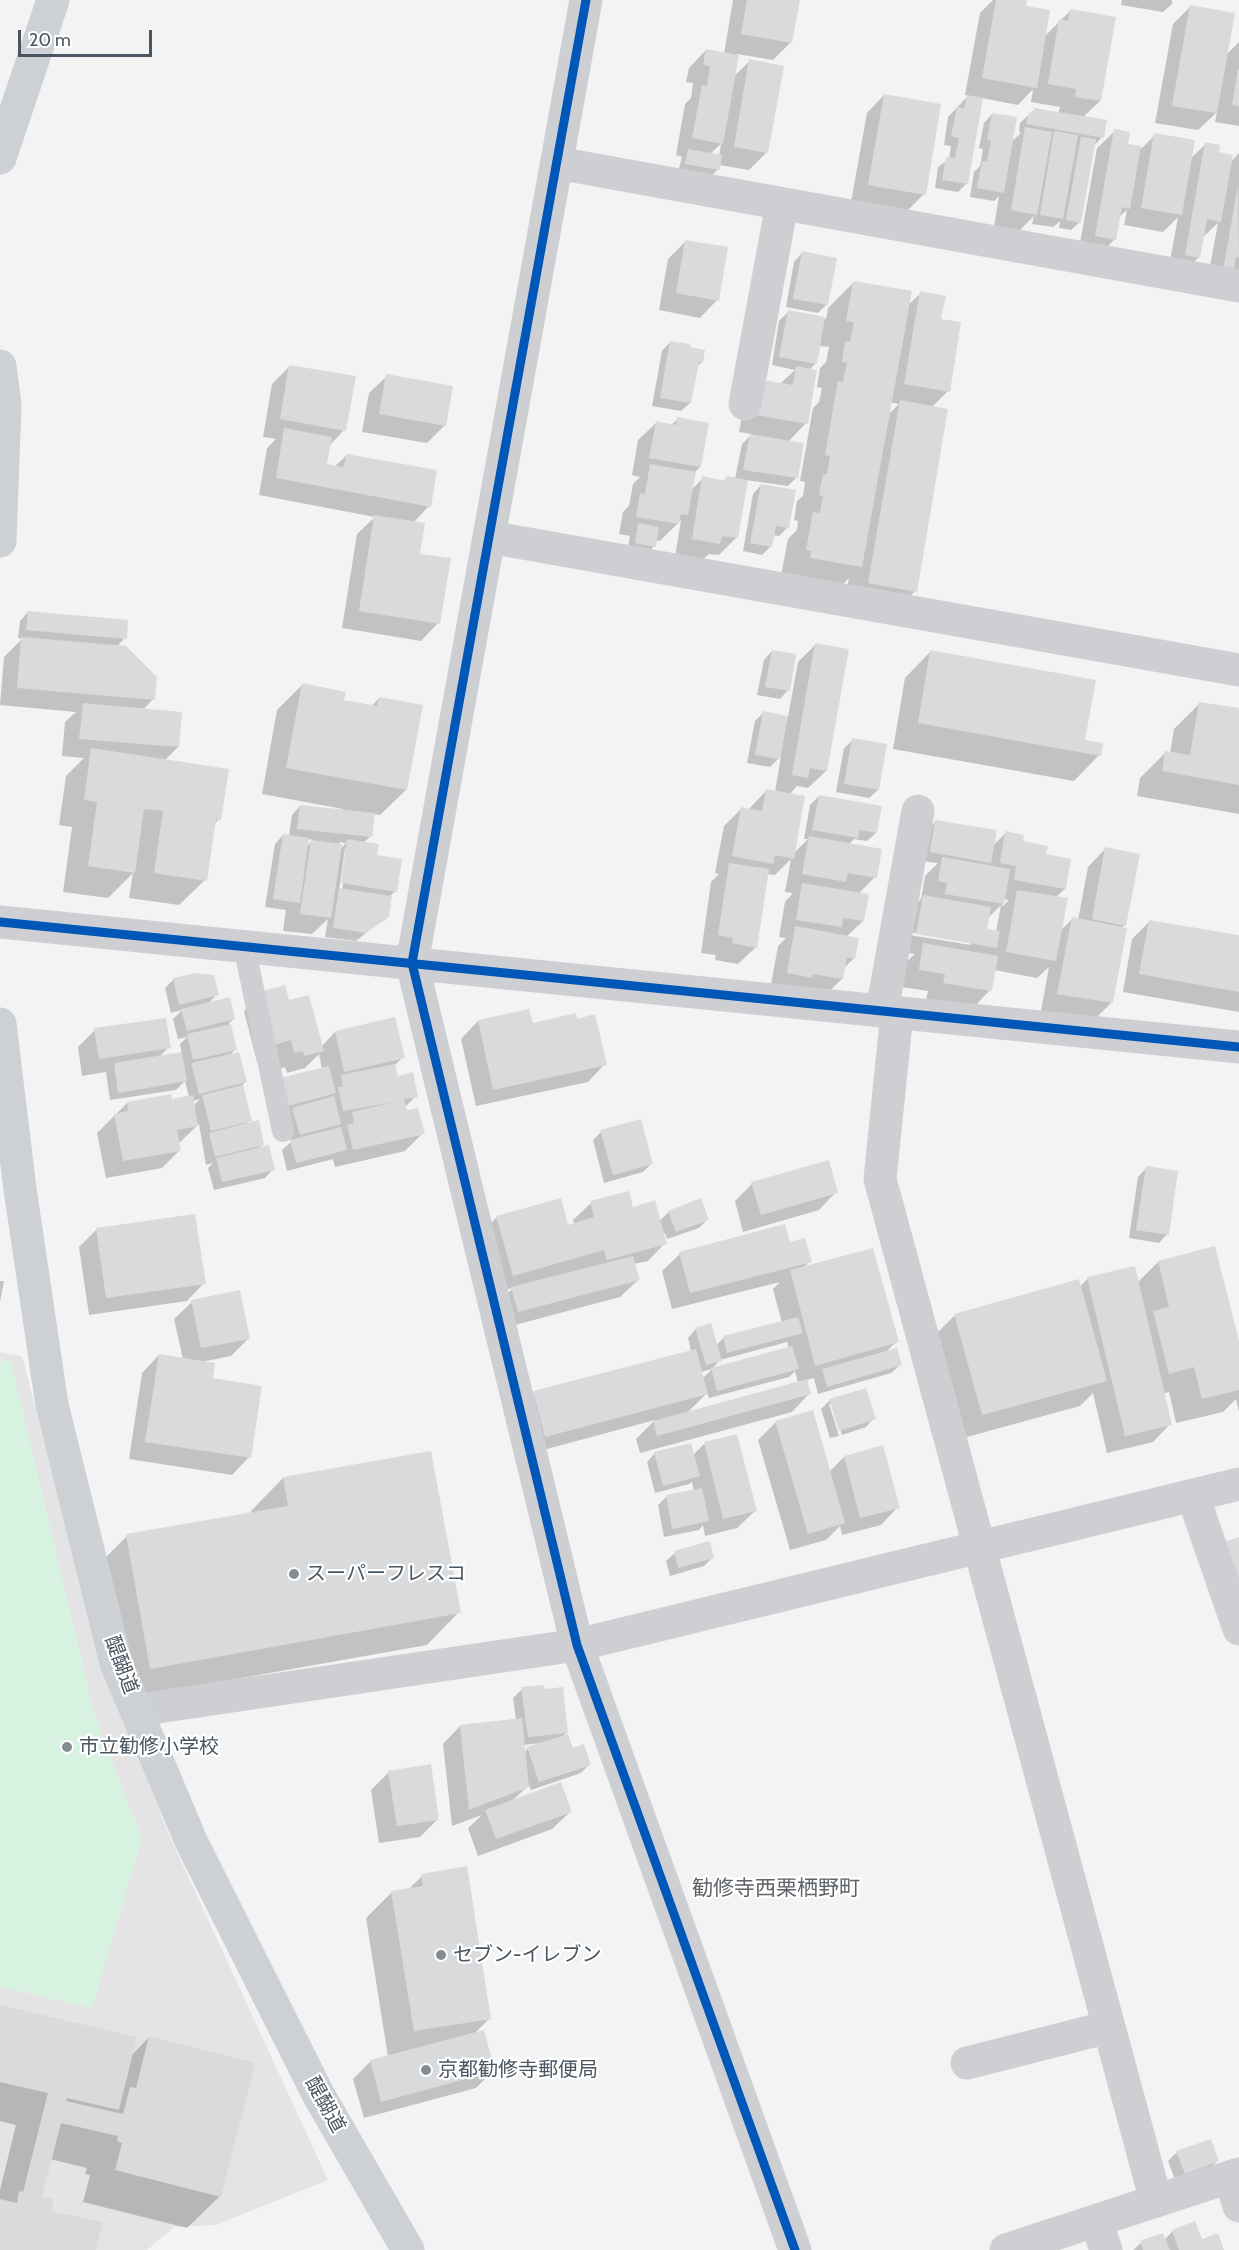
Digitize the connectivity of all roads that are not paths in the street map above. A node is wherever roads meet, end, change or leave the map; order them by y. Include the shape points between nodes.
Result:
1 (53, 0) edge
2 (586, 0) edge
3 (0, 158) edge
4 (557, 163) junction
5 (782, 204) junction
6 (1239, 286) edge
7 (0, 366) edge
8 (745, 404) dead end
9 (489, 537) junction
10 (0, 541) edge
11 (1239, 670) edge
12 (918, 811) dead end
13 (0, 922) edge
14 (244, 946) junction
15 (412, 963) junction
16 (890, 1012) junction
17 (0, 1024) edge
18 (1239, 1047) edge
19 (283, 1131) dead end
20 (1239, 1484) edge
21 (1193, 1496) junction
22 (980, 1547) junction
23 (1239, 1629) edge
24 (576, 1645) junction
25 (138, 1710) junction
26 (1109, 2027) junction
27 (967, 2063) dead end
28 (1236, 2185) edge
29 (1156, 2201) junction
30 (1101, 2235) edge
31 (408, 2250) edge
32 (795, 2250) edge
33 (1006, 2250) edge

1 - 3 main road
2 - 4 street
4 - 5 street
4 - 9 street
5 - 6 street
5 - 8 street
7 - 10 main road via 4,405
9 - 11 street
9 - 15 street
12 - 16 street
13 - 14 street
14 - 15 street
14 - 19 lane
15 - 16 street
15 - 24 street
16 - 18 street
16 - 22 street via 880,1179
17 - 25 main road, 醍醐道 via 52,1405 116,1663
20 - 21 street
21 - 22 street
21 - 23 street
22 - 24 street
22 - 26 street
24 - 25 street
24 - 32 street
25 - 31 main road, 醍醐道 via 191,1841 318,2094
26 - 27 street
26 - 29 street
28 - 29 street
29 - 30 street
30 - 33 street

